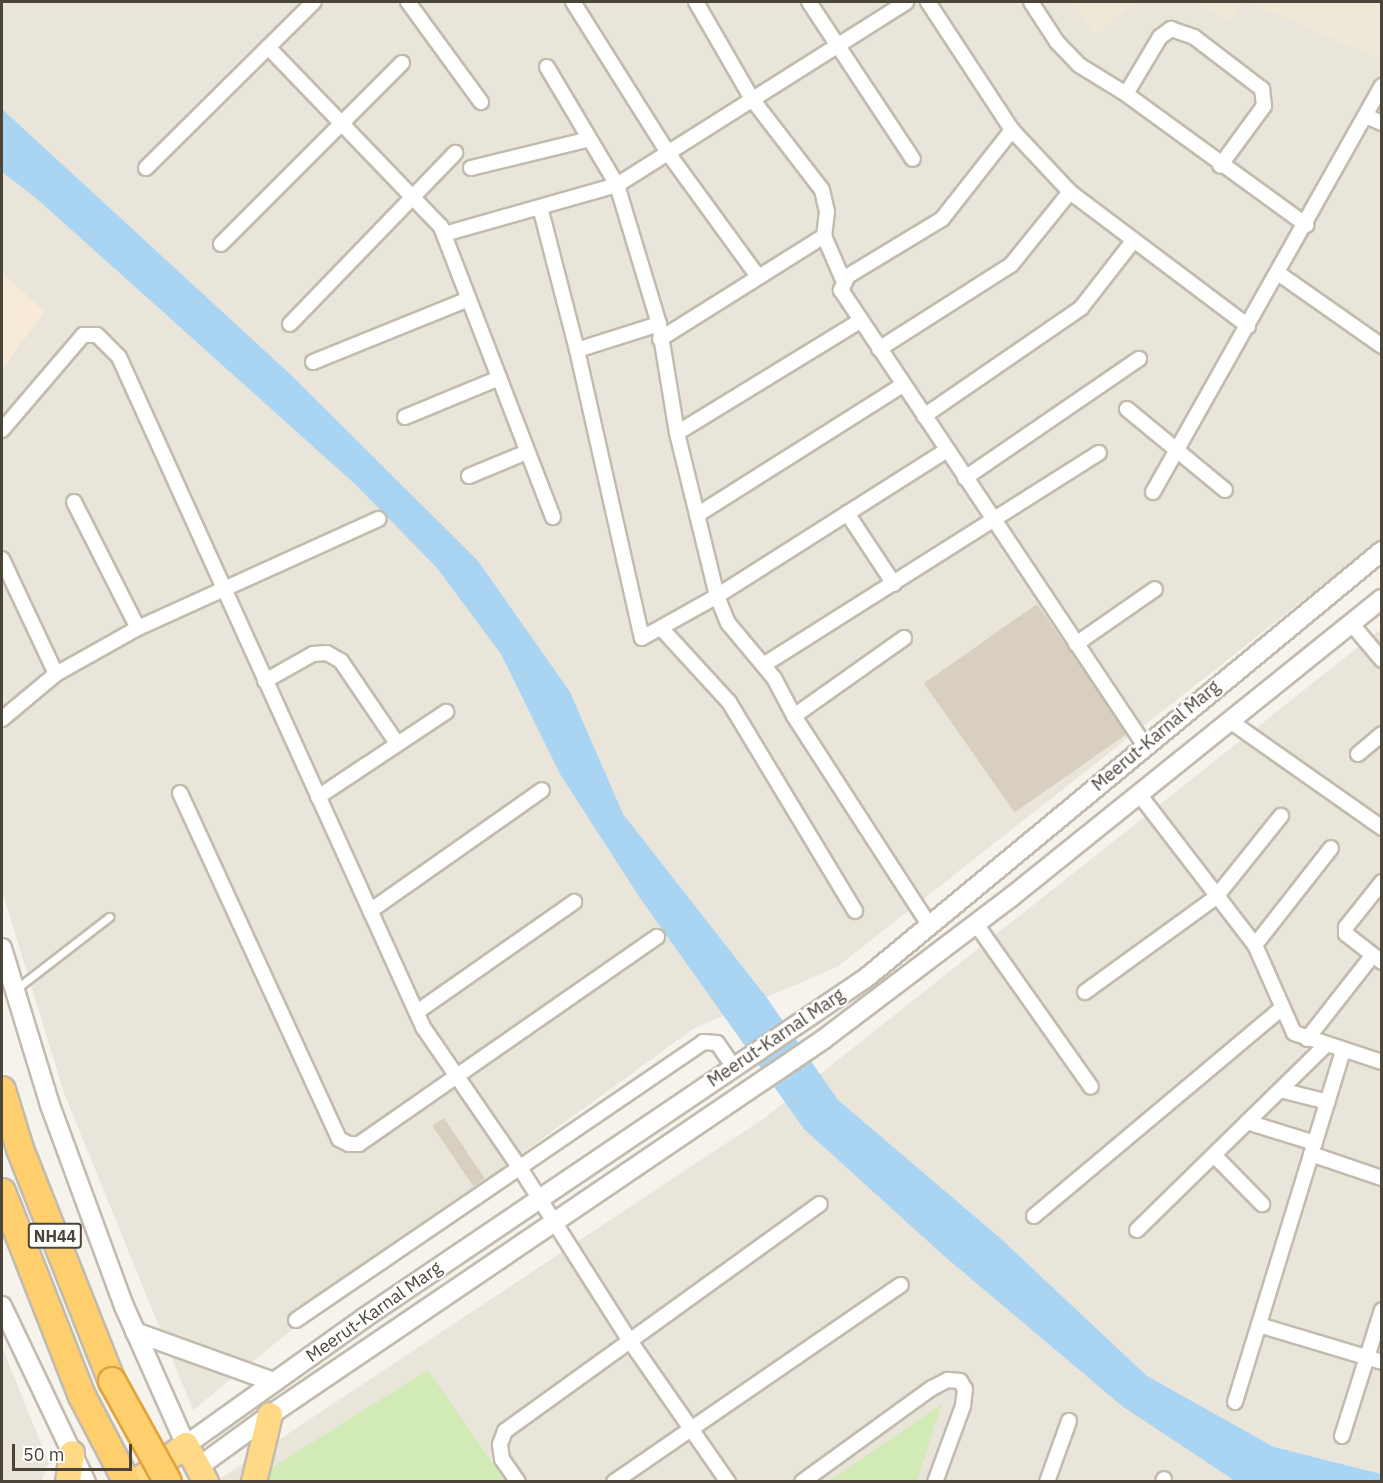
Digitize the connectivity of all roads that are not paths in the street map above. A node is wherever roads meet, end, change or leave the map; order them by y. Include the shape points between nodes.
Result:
1 (314, 2) edge
2 (408, 2) edge
3 (573, 2) edge
4 (696, 2) edge
5 (809, 2) edge
6 (906, 2) edge
7 (928, 2) edge
8 (1031, 2) edge
9 (838, 45) junction
10 (268, 47) junction
11 (402, 63) dead end
12 (548, 68) dead end
13 (1382, 86) edge
14 (1126, 94) junction
15 (752, 99) junction
16 (482, 102) dead end
17 (1366, 116) junction
18 (342, 123) junction
19 (1382, 123) edge
20 (1012, 130) junction
21 (590, 139) junction
22 (455, 153) dead end
23 (668, 153) junction
24 (913, 159) dead end
25 (1220, 166) junction
26 (146, 168) dead end
27 (471, 168) dead end
28 (617, 185) junction
29 (1070, 192) junction
30 (413, 198) junction
31 (540, 207) junction
32 (1306, 225) junction
33 (444, 234) junction
34 (824, 236) junction
35 (1134, 240) junction
36 (221, 244) dead end
37 (1278, 273) junction
38 (757, 275) junction
39 (843, 280) junction
40 (469, 299) junction
41 (860, 321) junction
42 (290, 324) dead end
43 (659, 324) junction
44 (1248, 326) junction
45 (660, 339) junction
46 (1382, 346) edge
47 (879, 349) junction
48 (577, 350) junction
49 (1139, 360) dead end
50 (314, 362) dead end
51 (500, 378) junction
52 (903, 385) junction
53 (1127, 409) dead end
54 (924, 416) junction
55 (405, 417) dead end
56 (2, 430) edge
57 (677, 433) junction
58 (947, 450) junction
59 (1176, 451) junction
60 (528, 452) junction
61 (1099, 453) dead end
62 (469, 476) dead end
63 (965, 478) junction
64 (1225, 490) dead end
65 (1153, 492) dead end
66 (74, 502) dead end
67 (847, 513) junction
68 (697, 515) junction
69 (553, 517) dead end
70 (378, 519) dead end
71 (994, 520) junction
72 (1382, 551) edge
73 (2, 559) edge
74 (894, 584) junction
75 (222, 589) junction
76 (1155, 589) dead end
77 (717, 596) junction
78 (1382, 599) edge
79 (1351, 623) junction
80 (138, 628) junction
81 (662, 629) junction
82 (904, 638) dead end
83 (1077, 644) junction
84 (1382, 660) edge
85 (765, 664) junction
86 (56, 674) junction
87 (265, 681) junction
88 (446, 712) dead end
89 (794, 716) junction
90 (2, 719) edge
91 (1230, 721) junction
92 (1382, 734) edge
93 (396, 742) junction
94 (1145, 746) junction
95 (1358, 754) dead end
96 (1101, 781) junction
97 (542, 790) dead end
98 (180, 793) dead end
99 (1139, 794) junction
100 (318, 797) junction
101 (1119, 810) junction
102 (1281, 816) dead end
103 (1382, 828) edge
104 (1331, 848) dead end
105 (1382, 882) edge
106 (1216, 897) junction
107 (574, 902) dead end
108 (369, 911) junction
109 (855, 911) dead end
110 (109, 917) dead end
111 (976, 924) junction
112 (929, 925) junction
113 (657, 937) dead end
114 (1255, 945) junction
115 (2, 948) edge
116 (1377, 959) edge
117 (15, 990) junction
118 (1085, 992) dead end
119 (1281, 1010) junction
120 (417, 1012) junction
121 (1307, 1039) junction
122 (1326, 1045) junction
123 (1343, 1051) junction
124 (1382, 1062) edge
125 (737, 1064) junction
126 (455, 1078) junction
127 (1091, 1087) dead end
128 (2, 1090) edge
129 (1280, 1090) junction
130 (1328, 1102) junction
131 (1247, 1122) junction
132 (1313, 1149) junction
133 (1214, 1155) junction
134 (520, 1167) junction
135 (1382, 1178) edge
136 (2, 1192) edge
137 (538, 1199) junction
138 (820, 1204) dead end
139 (1262, 1204) dead end
140 (1034, 1216) dead end
141 (553, 1222) junction
142 (1137, 1230) dead end
143 (901, 1286) dead end
144 (2, 1306) edge
145 (1382, 1310) edge
146 (296, 1320) dead end
147 (1259, 1325) junction
148 (135, 1332) junction
149 (630, 1341) junction
150 (321, 1348) junction
151 (1367, 1357) junction
152 (1382, 1362) edge
153 (335, 1370) junction
154 (274, 1382) junction
155 (1235, 1402) dead end
156 (270, 1414) junction
157 (1069, 1420) dead end
158 (691, 1429) junction
159 (1342, 1436) dead end
160 (186, 1445) junction
161 (72, 1453) junction
162 (202, 1475) edge
163 (68, 1482) edge
164 (86, 1482) edge
165 (127, 1482) edge
166 (136, 1482) edge
167 (168, 1482) edge
168 (177, 1482) edge
169 (254, 1482) edge
170 (518, 1482) edge
171 (614, 1482) edge
172 (728, 1482) edge
173 (802, 1482) edge
174 (935, 1482) edge
175 (1047, 1482) edge

1 - 10 street
2 - 16 street
3 - 23 street
4 - 15 street
5 - 9 street
6 - 9 street
7 - 20 street
8 - 14 street via 1071,57
9 - 15 street
9 - 24 street
10 - 18 street
10 - 26 street
11 - 18 street
12 - 21 street
13 - 17 street
14 - 25 street
14 - 25 street via 1160,37 1171,29 1194,37 1262,89 1265,100
15 - 23 street
15 - 34 street via 822,190 827,212
17 - 19 street
17 - 32 street
18 - 30 street
18 - 36 street
20 - 29 street
20 - 39 street via 942,219
21 - 27 street
21 - 28 street
22 - 30 street
23 - 28 street
23 - 38 street
25 - 32 street
28 - 31 street
28 - 43 street
29 - 35 street
29 - 47 street via 1011,265
30 - 33 street
30 - 42 street
31 - 33 street
31 - 48 street
32 - 37 street
33 - 40 street
34 - 38 street
34 - 39 street
35 - 44 street
35 - 54 street via 1081,308
37 - 44 street
37 - 46 street
38 - 45 street
39 - 41 street via 842,293
40 - 50 street
40 - 51 street
41 - 47 street
41 - 57 street
43 - 45 street
43 - 48 street
44 - 59 street
45 - 57 street
47 - 52 street
48 - 81 street via 639,635 646,639
49 - 63 street
51 - 55 street
51 - 60 street
52 - 54 street
52 - 68 street
53 - 59 street
54 - 58 street
56 - 75 street via 76,340 90,334 104,340 126,368
57 - 68 street
58 - 63 street
58 - 67 street
59 - 64 street
59 - 65 street
60 - 62 street
60 - 69 street
61 - 71 street
63 - 71 street
66 - 80 street
67 - 74 street
67 - 77 street
68 - 77 street
70 - 75 street
71 - 74 street
71 - 83 street
72 - 94 street, Meerut-Karnal Marg
73 - 86 street
74 - 85 street
75 - 80 street
75 - 87 street
76 - 83 street
77 - 81 street
77 - 85 street via 740,640
78 - 79 street, Meerut-Karnal Marg
79 - 84 street
79 - 91 street, Meerut-Karnal Marg
80 - 86 street
81 - 109 street via 729,702
82 - 89 street
83 - 94 street
85 - 89 street
86 - 90 street
87 - 93 street via 314,654 327,653 341,661
87 - 100 street
88 - 93 street
89 - 112 street
91 - 99 street, Meerut-Karnal Marg
91 - 103 street
92 - 95 street
93 - 100 street
94 - 96 street, Meerut-Karnal Marg
96 - 101 street
96 - 112 street, Meerut-Karnal Marg
97 - 108 street
98 - 126 street via 339,1139 359,1144
99 - 101 street, Meerut-Karnal Marg
99 - 106 street
100 - 108 street
101 - 111 street, Meerut-Karnal Marg
102 - 106 street
104 - 114 street
105 - 116 street via 1347,927 1348,939
106 - 114 street
106 - 118 street
107 - 120 street
108 - 120 street
110 - 117 lane
111 - 127 street
111 - 141 street, Meerut-Karnal Marg via 824,1039
112 - 125 street, Meerut-Karnal Marg via 866,978
113 - 126 street
114 - 119 street
115 - 117 street
116 - 121 street
117 - 148 street via 50,1105
119 - 121 street via 1294,1033
119 - 140 street
120 - 126 street
121 - 122 street
122 - 123 street
122 - 129 street
123 - 124 street
123 - 130 street
125 - 134 street via 717,1043 703,1042
125 - 137 street, Meerut-Karnal Marg
126 - 134 street
128 - 167 highway, NH44, bridge via 20,1149 112,1381
129 - 130 street
129 - 131 street
130 - 132 street
131 - 132 street
131 - 133 street
132 - 135 street
132 - 147 street
133 - 139 street
133 - 142 street
134 - 137 street
134 - 146 street
136 - 165 highway, NH44 via 82,1396
137 - 141 street
137 - 150 street, Meerut-Karnal Marg
138 - 149 street
141 - 149 street
141 - 153 street, Meerut-Karnal Marg
143 - 158 street
144 - 161 street
145 - 151 street
147 - 151 street
147 - 155 street
148 - 154 street
148 - 160 street
149 - 158 street
149 - 170 street via 505,1431 500,1444 502,1459
150 - 153 street
150 - 154 street, Meerut-Karnal Marg
151 - 152 street
151 - 159 street
153 - 156 street, Meerut-Karnal Marg
154 - 160 street, Meerut-Karnal Marg
156 - 162 street, Meerut-Karnal Marg
156 - 169 highway
157 - 175 street
158 - 171 street
158 - 172 street
160 - 162 highway
160 - 166 highway, Meerut-Karnal Marg
161 - 163 highway
161 - 164 street
162 - 168 highway
173 - 174 street via 932,1388 948,1380 960,1382 965,1389 963,1406

